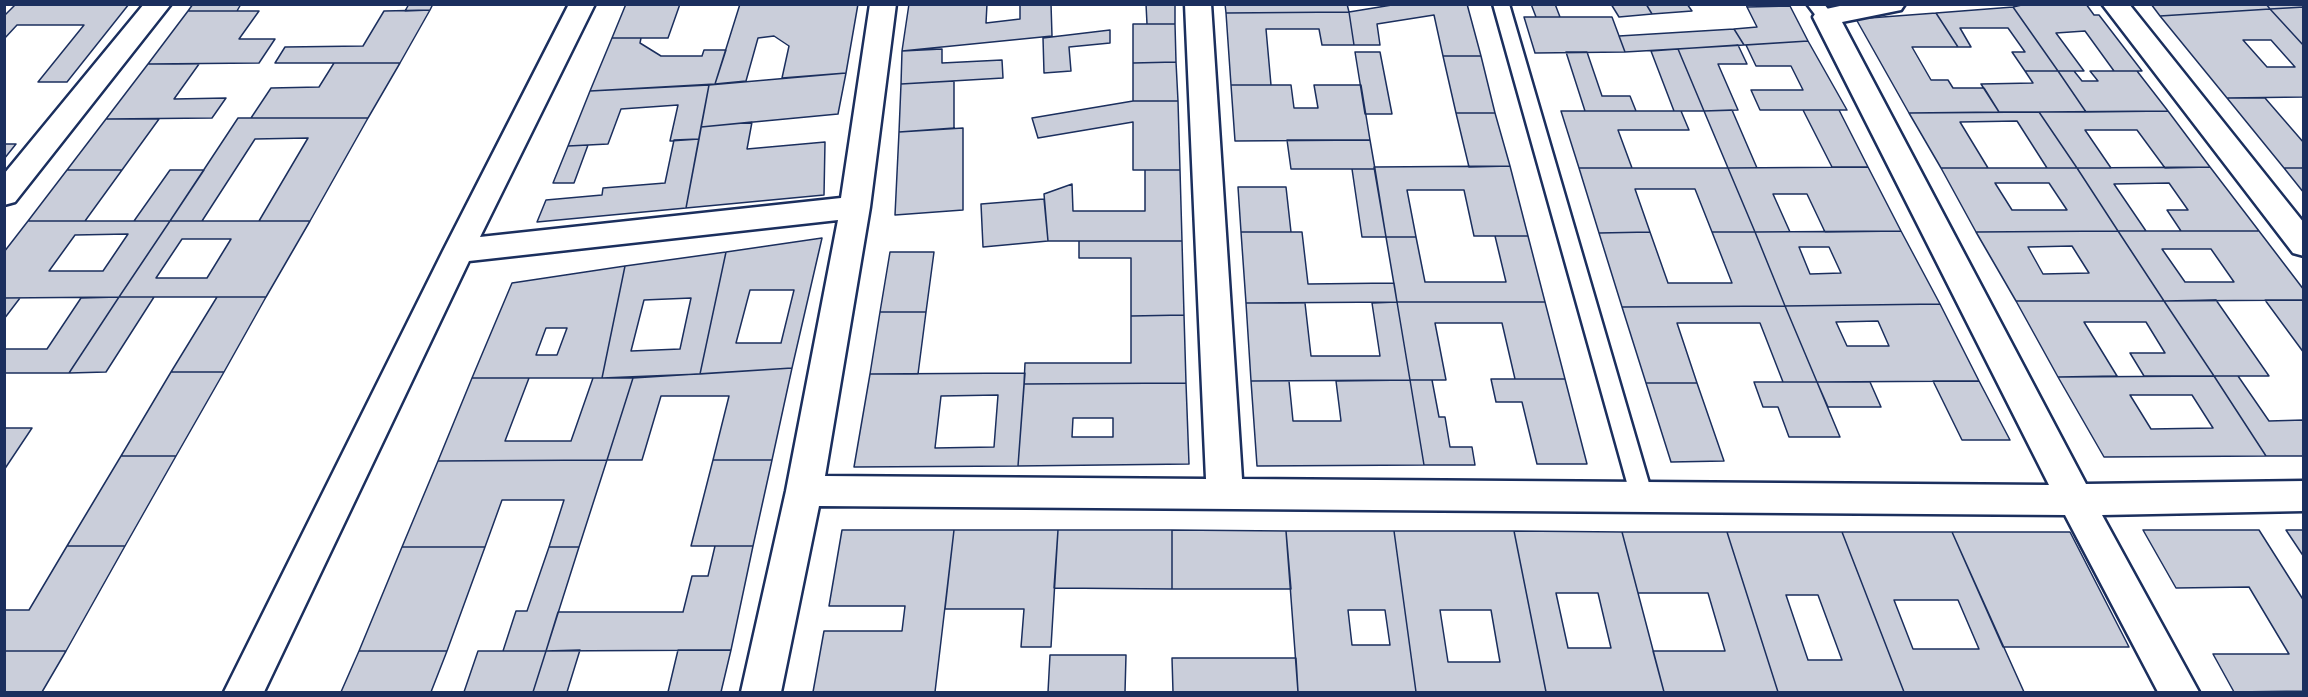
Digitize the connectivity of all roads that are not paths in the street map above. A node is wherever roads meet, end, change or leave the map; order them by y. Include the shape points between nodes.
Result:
1 (158, 4) edge
2 (582, 4) edge
3 (883, 4) edge
4 (1198, 4) edge
5 (1501, 4) edge
6 (1892, 4) edge
7 (2115, 4) edge
8 (1821, 11) edge
9 (5, 194) edge
10 (855, 207) junction
11 (2304, 245) edge
12 (458, 251) junction
13 (804, 491) junction
14 (1225, 495) junction
15 (2304, 496) edge
16 (1642, 497) junction
17 (2075, 499) junction
18 (244, 693) edge
19 (761, 693) edge
20 (2179, 693) edge

1 - 9 street
2 - 12 street
3 - 10 street
4 - 14 street
5 - 16 lane
6 - 8 street
7 - 11 street
8 - 17 street
10 - 12 street
10 - 13 street
12 - 18 street
13 - 14 street
13 - 19 street
14 - 16 street
15 - 17 street
16 - 17 street
17 - 20 street

